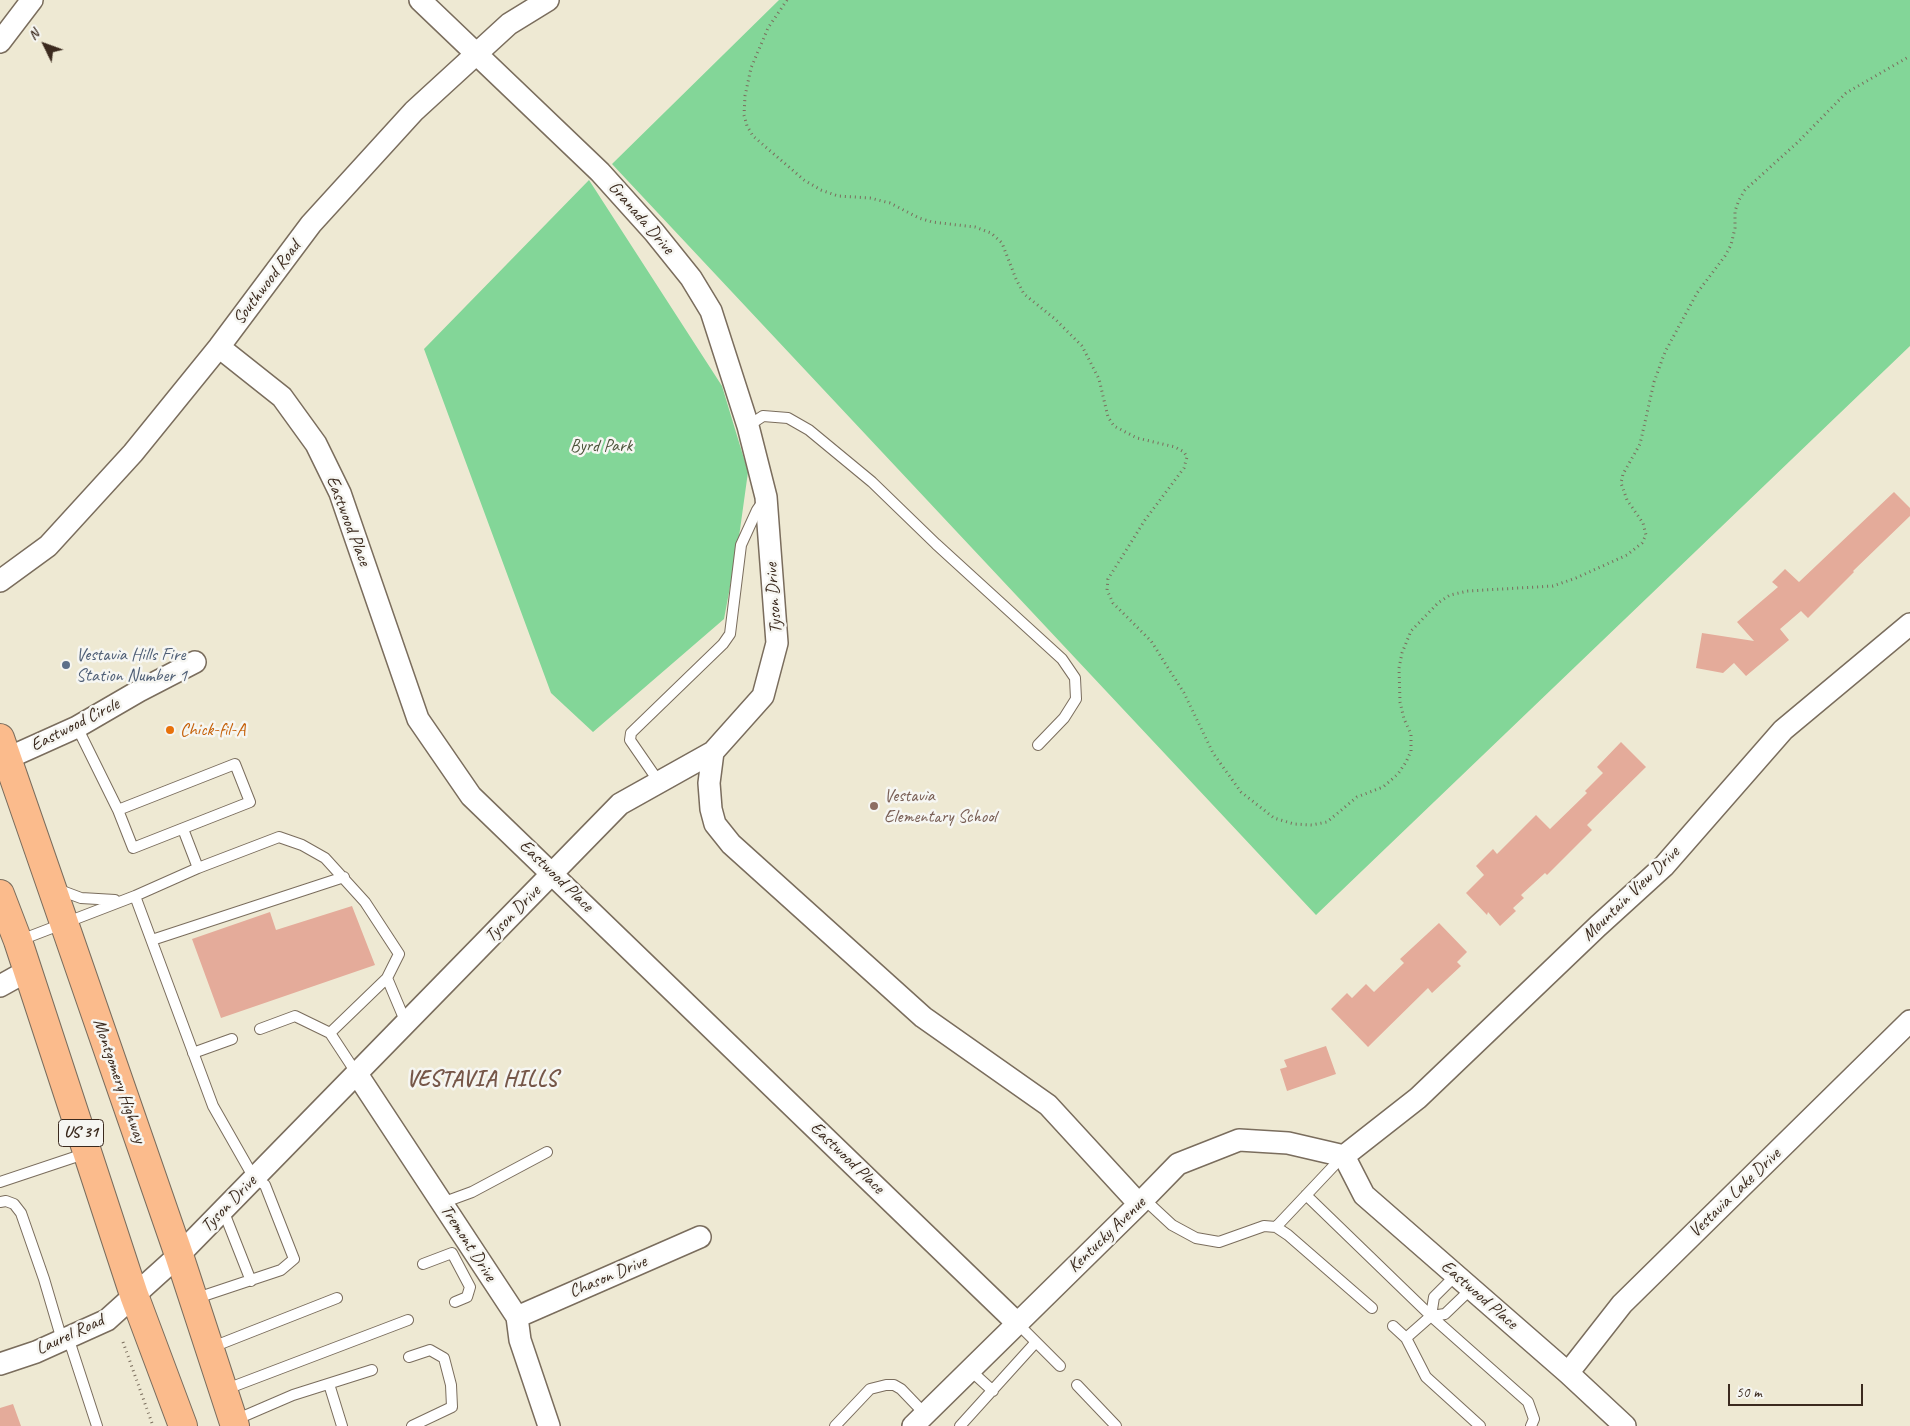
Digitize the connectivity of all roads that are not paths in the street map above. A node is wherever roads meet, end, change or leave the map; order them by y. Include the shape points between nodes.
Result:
1 (32, 0) edge
2 (420, 0) edge
3 (548, 0) edge
4 (0, 42) edge
5 (476, 55) junction
6 (219, 347) junction
7 (748, 426) junction
8 (766, 497) junction
9 (0, 581) edge
10 (1910, 624) edge
11 (195, 662) dead end
12 (76, 727) junction
13 (1038, 745) dead end
14 (4, 748) edge
15 (713, 752) junction
16 (658, 782) junction
17 (118, 810) junction
18 (183, 829) junction
19 (198, 868) junction
20 (553, 873) junction
21 (344, 877) junction
22 (52, 886) junction
23 (0, 894) edge
24 (135, 896) junction
25 (122, 901) junction
26 (64, 923) junction
27 (152, 940) junction
28 (18, 941) junction
29 (27, 970) junction
30 (387, 978) junction
31 (0, 986) edge
32 (1910, 1021) edge
33 (406, 1023) junction
34 (260, 1029) dead end
35 (330, 1033) junction
36 (232, 1039) dead end
37 (193, 1053) junction
38 (356, 1074) junction
39 (547, 1152) dead end
40 (87, 1153) junction
41 (1344, 1156) junction
42 (254, 1178) junction
43 (0, 1182) edge
44 (1306, 1195) junction
45 (1142, 1201) junction
46 (0, 1202) edge
47 (442, 1203) junction
48 (223, 1210) junction
49 (1276, 1227) junction
50 (700, 1237) dead end
51 (179, 1255) junction
52 (423, 1264) dead end
53 (251, 1281) junction
54 (1463, 1282) junction
55 (134, 1295) junction
56 (337, 1298) dead end
57 (194, 1300) junction
58 (455, 1302) dead end
59 (1372, 1308) dead end
60 (1431, 1316) junction
61 (517, 1317) junction
62 (408, 1320) dead end
63 (1017, 1323) junction
64 (1393, 1326) dead end
65 (1406, 1338) junction
66 (65, 1339) junction
67 (1036, 1342) junction
68 (209, 1348) junction
69 (409, 1357) dead end
70 (0, 1364) edge
71 (1060, 1366) dead end
72 (372, 1370) dead end
73 (970, 1370) junction
74 (1568, 1373) junction
75 (329, 1384) junction
76 (1078, 1385) dead end
77 (223, 1391) junction
78 (993, 1391) junction
79 (917, 1422) edge
80 (1613, 1422) edge
81 (234, 1424) edge
82 (98, 1426) edge
83 (183, 1426) edge
84 (342, 1426) edge
85 (412, 1426) edge
86 (549, 1426) edge
87 (835, 1426) edge
88 (960, 1426) edge
89 (1116, 1426) edge
90 (1480, 1426) edge
91 (1531, 1426) edge

1 - 4 street
2 - 5 street, Granada Drive
3 - 5 street, Southwood Road via 509,24
5 - 6 street, Southwood Road via 414,111 311,224
5 - 7 street, Granada Drive via 600,172 691,278 711,310
6 - 9 street, Southwood Road via 134,453 48,546
6 - 20 street, Eastwood Place via 282,397 316,444 340,493 418,719 471,796
7 - 8 street, Granada Drive
7 - 13 lane via 763,416 788,418 808,430 872,482 1062,659 1075,678 1076,699 1064,718
8 - 15 street, Tyson Drive via 777,643 763,696
8 - 16 lane via 740,545 730,634 630,733 630,740
10 - 41 street, Mountain View Drive via 1783,730 1664,866 1418,1098
11 - 12 street, Eastwood Circle
12 - 14 street, Eastwood Circle
12 - 17 lane
14 - 22 main road, Montgomery Highway
15 - 16 street, Tyson Drive
15 - 45 street via 708,783 711,809 716,824 731,844 923,1017 1048,1106
16 - 20 street, Tyson Drive via 620,804
17 - 18 lane via 133,848
17 - 18 lane via 235,764 250,802
18 - 19 lane
19 - 21 lane via 279,837 325,858
19 - 24 lane
20 - 33 street, Tyson Drive
20 - 63 street, Eastwood Place
21 - 27 lane
21 - 30 lane via 399,954
22 - 25 lane via 80,898
22 - 26 main road, Montgomery Highway
23 - 28 main road, US 31
24 - 25 lane
24 - 27 lane
25 - 26 lane
26 - 28 lane
26 - 51 main road, Montgomery Highway
27 - 37 lane
28 - 29 main road, US 31
29 - 31 street
29 - 40 main road, US 31
30 - 33 lane
30 - 35 lane
32 - 74 street, Vestavia Lake Drive via 1622,1304
33 - 38 street, Tyson Drive
34 - 35 lane via 295,1016
35 - 38 lane
36 - 37 lane
37 - 42 lane via 213,1106
38 - 42 street, Tyson Drive
38 - 47 street, Tremont Drive
39 - 47 lane via 472,1192
40 - 43 lane
40 - 55 main road, US 31
41 - 44 lane
41 - 45 street, Kentucky Avenue via 1288,1143 1239,1140 1178,1164
41 - 54 street, Eastwood Place via 1364,1194
42 - 48 street, Tyson Drive
42 - 53 lane via 265,1185 294,1259 281,1270
44 - 49 lane
44 - 60 lane
45 - 49 lane via 1172,1225 1196,1238 1219,1242 1264,1226
45 - 63 street, Kentucky Avenue
46 - 66 lane via 14,1204 21,1214
47 - 61 street, Tremont Drive
48 - 51 street, Tyson Drive
48 - 53 lane
49 - 59 lane
50 - 61 street, Chason Drive
51 - 55 street, Laurel Road
51 - 57 main road, Montgomery Highway
52 - 58 lane via 452,1253 470,1287 467,1297
53 - 57 lane
54 - 60 lane via 1446,1314
54 - 60 lane via 1434,1297
54 - 74 street, Eastwood Place
55 - 66 street, Laurel Road via 107,1320
55 - 83 main road, US 31
56 - 68 lane
57 - 68 main road, Montgomery Highway
60 - 65 lane
60 - 91 lane via 1528,1402 1534,1419
61 - 86 street, Tremont Drive via 520,1340
62 - 77 lane
63 - 67 lane
63 - 73 street, Kentucky Avenue
64 - 65 lane
65 - 90 lane via 1426,1377
66 - 70 street, Laurel Road
66 - 82 lane
67 - 71 lane
67 - 78 lane
68 - 77 main road, Montgomery Highway
69 - 85 lane via 430,1350 444,1358 451,1385 452,1407
72 - 75 lane
73 - 78 lane
73 - 79 street, Kentucky Avenue
74 - 80 street, Eastwood Place
75 - 81 lane via 293,1394
75 - 84 lane
76 - 89 lane
77 - 81 main road, Montgomery Highway
78 - 88 lane
79 - 87 lane via 901,1389 886,1385 870,1390

